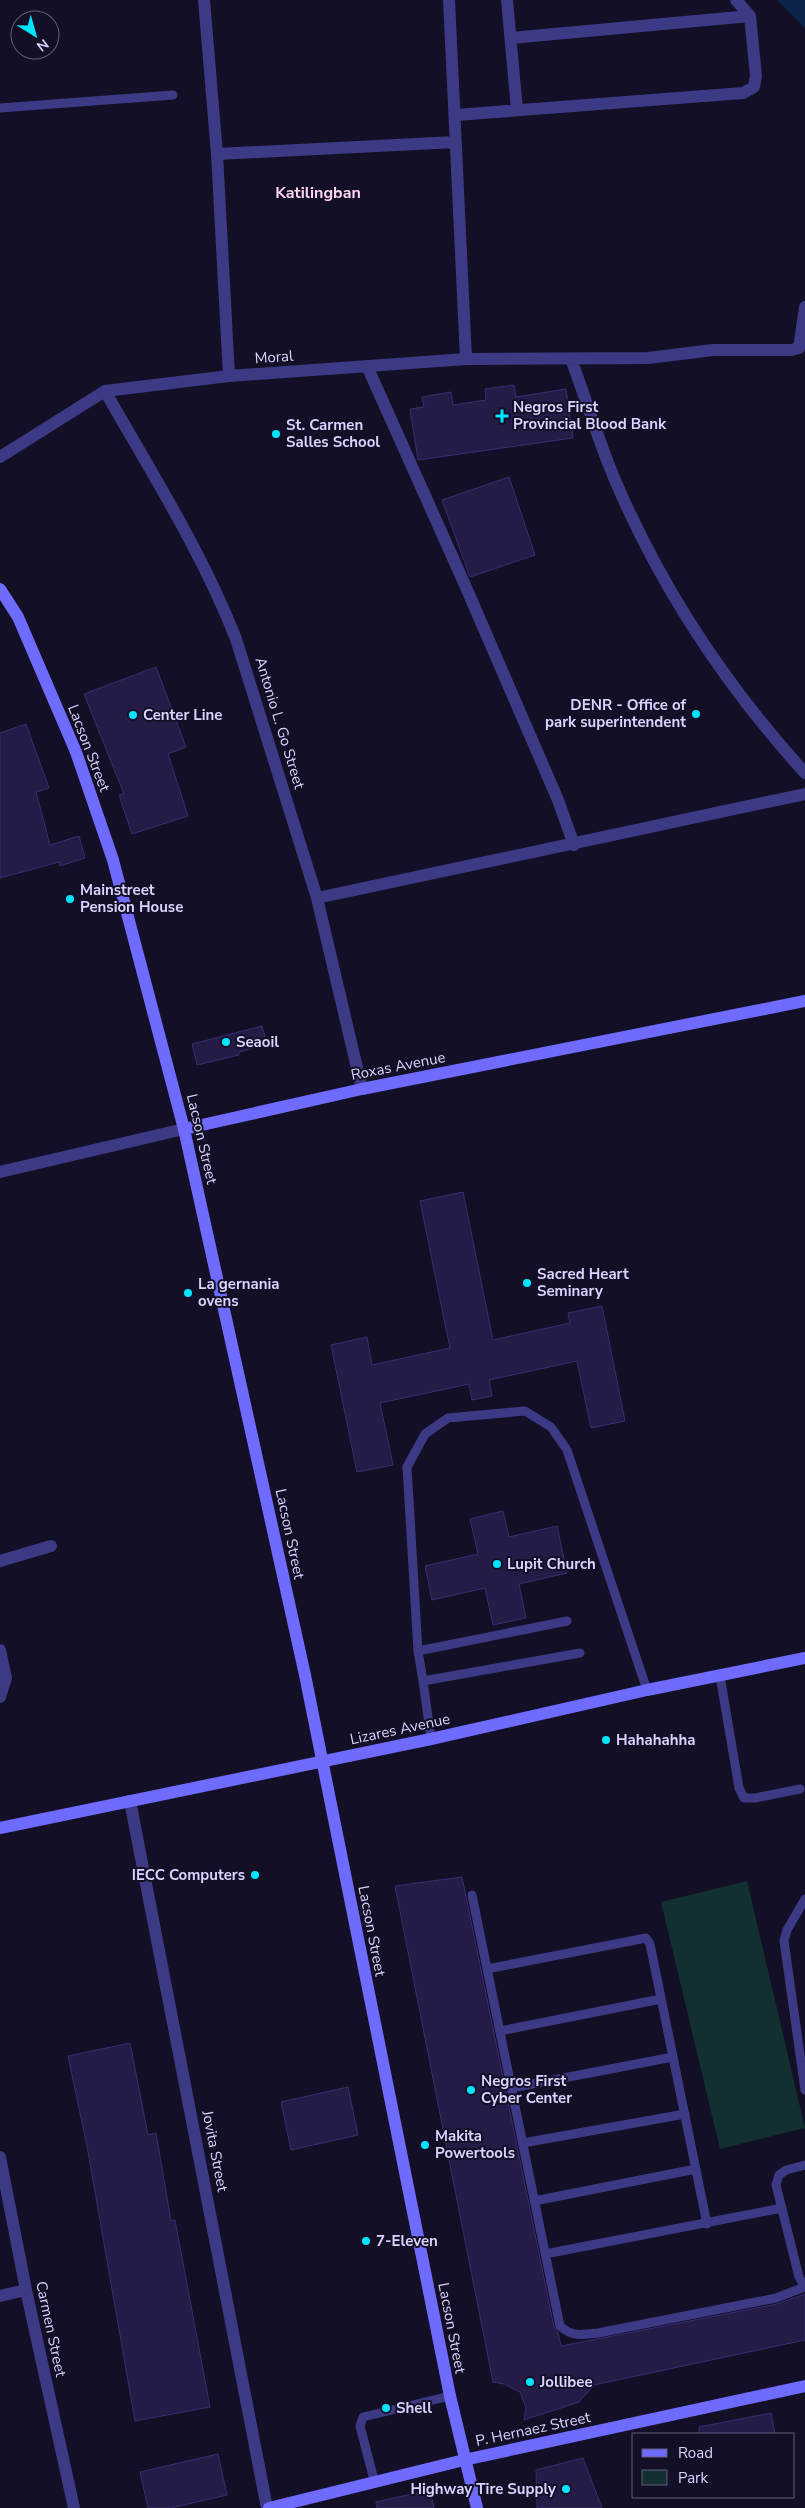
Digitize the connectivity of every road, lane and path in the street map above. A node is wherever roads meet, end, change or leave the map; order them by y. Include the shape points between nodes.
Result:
1 (204, 0) edge
2 (449, 0) edge
3 (507, 0) edge
4 (736, 0) edge
5 (750, 16) junction
6 (511, 38) junction
7 (173, 95) dead end
8 (0, 108) edge
9 (518, 110) junction
10 (456, 115) junction
11 (455, 142) junction
12 (217, 154) junction
13 (805, 307) edge
14 (466, 359) junction
15 (571, 359) junction
16 (367, 366) junction
17 (229, 376) junction
18 (105, 391) junction
19 (0, 457) edge
20 (0, 588) edge
21 (805, 773) edge
22 (805, 794) edge
23 (574, 845) junction
24 (317, 898) junction
25 (805, 1001) edge
26 (362, 1089) junction
27 (184, 1129) junction
28 (0, 1172) edge
29 (51, 1546) dead end
30 (0, 1561) edge
31 (568, 1621) dead end
32 (0, 1650) edge
33 (418, 1651) junction
34 (580, 1653) dead end
35 (805, 1658) edge
36 (720, 1676) junction
37 (423, 1682) junction
38 (647, 1690) junction
39 (0, 1697) edge
40 (431, 1740) junction
41 (321, 1761) junction
42 (800, 1789) dead end
43 (130, 1801) junction
44 (0, 1828) edge
45 (472, 1895) dead end
46 (805, 1899) edge
47 (487, 1969) junction
48 (661, 1999) junction
49 (500, 2031) junction
50 (673, 2057) junction
51 (512, 2088) junction
52 (805, 2090) edge
53 (685, 2114) junction
54 (523, 2143) junction
55 (0, 2157) edge
56 (805, 2165) edge
57 (696, 2169) junction
58 (534, 2201) junction
59 (782, 2208) junction
60 (708, 2224) junction
61 (545, 2254) junction
62 (805, 2287) edge
63 (26, 2290) junction
64 (0, 2296) edge
65 (805, 2386) edge
66 (450, 2396) junction
67 (464, 2460) junction
68 (374, 2480) junction
69 (74, 2508) edge
70 (268, 2508) edge
71 (478, 2508) edge

1 - 12 street
2 - 10 street
3 - 6 street
4 - 5 street
5 - 6 street
5 - 9 street via 756,76 754,88 743,93
6 - 9 street
7 - 8 lane
9 - 10 street
10 - 11 street
11 - 12 street
11 - 14 street
12 - 17 street
13 - 15 street, Moral via 799,348 791,350 713,350 648,358
14 - 15 street, Moral
14 - 16 street, Moral
15 - 21 street via 614,479 664,582 745,704
16 - 17 street, Moral
16 - 23 street via 558,800
17 - 18 street, Moral
18 - 19 street, Moral
18 - 24 street, Antonio L. Go Street via 222,602
20 - 27 main road, Lacson Street via 18,617 76,752 107,842
22 - 23 street
23 - 24 street
24 - 26 street, Antonio L. Go Street
25 - 26 main road, Roxas Avenue
26 - 27 main road, Roxas Avenue
27 - 28 street, Roxas Avenue
27 - 41 main road, Lacson Street
29 - 30 street
31 - 33 lane
32 - 39 street via 6,1678
33 - 37 lane
33 - 38 lane via 407,1467 424,1434 448,1418 525,1411 551,1428 567,1450
34 - 37 lane
35 - 36 main road, Lizares Avenue
36 - 38 main road, Lizares Avenue
36 - 42 lane via 739,1788 744,1798
37 - 40 lane
38 - 40 main road, Lizares Avenue
40 - 41 main road, Lizares Avenue
41 - 43 main road, Lizares Avenue
41 - 66 main road, Lacson Street
43 - 44 main road, Lizares Avenue
43 - 70 street, Jovita Street
45 - 47 lane
46 - 52 lane via 784,1941
47 - 48 lane via 646,1938
47 - 49 lane
48 - 49 lane
48 - 50 lane
49 - 51 lane
50 - 51 lane
50 - 53 lane
51 - 54 lane
53 - 54 lane
53 - 57 lane
54 - 58 lane
55 - 63 street, Carmen Street
56 - 59 lane via 779,2175 776,2185
57 - 58 lane
57 - 60 lane
58 - 61 lane
59 - 60 lane
59 - 62 lane via 799,2276
60 - 61 lane
61 - 62 lane via 560,2326 568,2333 580,2336 776,2298
63 - 64 street
63 - 69 street, Carmen Street
65 - 67 main road, P. Hernaez Street
66 - 67 main road, Lacson Street
66 - 68 lane via 363,2418 360,2426
67 - 68 main road, P. Hernaez Street
67 - 71 main road, Lacson Street
68 - 70 main road, P. Hernaez Street

